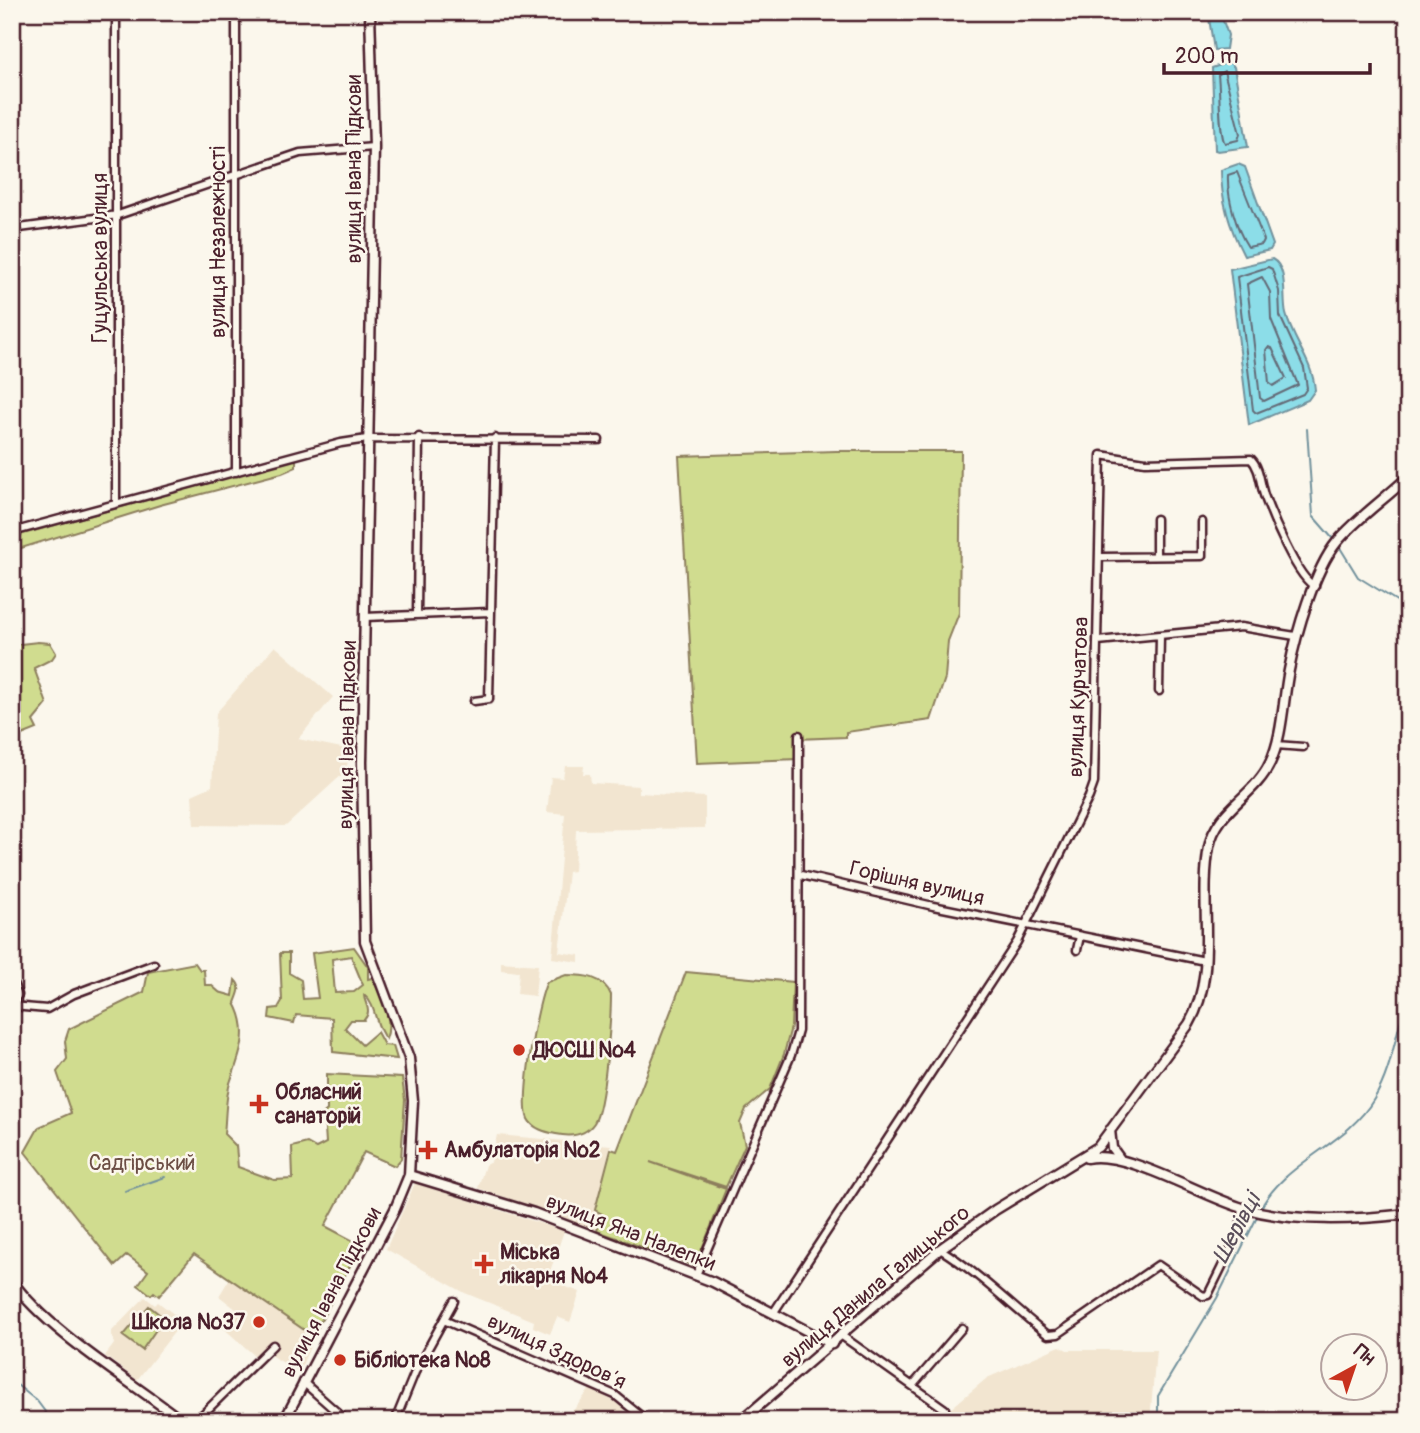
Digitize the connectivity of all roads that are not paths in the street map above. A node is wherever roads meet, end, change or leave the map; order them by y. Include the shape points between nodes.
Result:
1 (116, 12) edge
2 (236, 12) edge
3 (370, 12) edge
4 (374, 147) junction
5 (235, 176) junction
6 (118, 215) junction
7 (12, 229) edge
8 (419, 438) junction
9 (495, 438) junction
10 (367, 439) junction
11 (599, 440) dead end
12 (236, 472) junction
13 (1408, 477) edge
14 (116, 504) junction
15 (1156, 519) dead end
16 (1202, 522) dead end
17 (12, 532) edge
18 (1156, 556) junction
19 (1101, 558) junction
20 (1315, 586) junction
21 (490, 612) junction
22 (417, 615) junction
23 (366, 617) junction
24 (1160, 636) junction
25 (1296, 636) junction
26 (1098, 641) junction
27 (1159, 691) dead end
28 (474, 701) dead end
29 (799, 736) dead end
30 (1276, 745) junction
31 (1303, 747) dead end
32 (801, 875) junction
33 (1026, 925) junction
34 (1080, 936) junction
35 (1076, 950) dead end
36 (1205, 961) junction
37 (154, 964) dead end
38 (12, 981) edge
39 (12, 1004) edge
40 (1110, 1129) junction
41 (1081, 1159) junction
42 (1122, 1161) junction
43 (409, 1175) junction
44 (1245, 1208) junction
45 (1408, 1214) edge
46 (940, 1249) junction
47 (695, 1275) junction
48 (14, 1287) edge
49 (454, 1301) dead end
50 (774, 1312) junction
51 (446, 1321) junction
52 (962, 1328) dead end
53 (842, 1336) junction
54 (832, 1344) junction
55 (273, 1345) dead end
56 (303, 1382) junction
57 (913, 1385) junction
58 (182, 1421) edge
59 (197, 1421) edge
60 (284, 1421) edge
61 (347, 1421) edge
62 (395, 1421) edge
63 (648, 1421) edge
64 (741, 1421) edge
65 (935, 1421) edge

1 - 6 street, Гуцульська вулиця
2 - 5 street, вулиця Незалежності
3 - 4 street, вулиця Івана Підкови
4 - 5 street via 300,153
4 - 10 street, вулиця Івана Підкови
5 - 6 street
5 - 12 street, вулиця Незалежності
6 - 7 street
6 - 14 street, Гуцульська вулиця
8 - 9 street
8 - 10 street
8 - 22 street
9 - 11 street
9 - 21 street
10 - 12 street
10 - 23 street, вулиця Івана Підкови
12 - 14 street
13 - 20 street, вулиця Данила Галицького via 1336,543
14 - 17 street
15 - 18 street
16 - 18 street via 1202,556
18 - 19 street
19 - 20 street, вулиця Курчатова via 1101,455 1145,462 1251,459 1304,579
19 - 26 street, вулиця Курчатова
20 - 25 street, вулиця Данила Галицького
21 - 22 street
21 - 28 street via 489,699
22 - 23 street
23 - 43 street, вулиця Івана Підкови via 362,762 365,941 409,1059 413,1101
24 - 25 street via 1241,627
24 - 26 street
24 - 27 street
25 - 30 street, вулиця Данила Галицького
26 - 33 street, вулиця Курчатова via 1094,783
29 - 32 street
30 - 31 street
30 - 36 street, вулиця Данила Галицького via 1262,777 1221,818 1211,839 1203,897
32 - 33 street, Горішня вулиця
32 - 47 street via 798,1031
33 - 34 street, Горішня вулиця
33 - 50 street, вулиця Курчатова
34 - 35 street
34 - 36 street, Горішня вулиця
36 - 40 street, вулиця Данила Галицького via 1197,1010
37 - 39 street via 47,1009
38 - 39 street via 18,995
40 - 41 street, вулиця Данила Галицького via 1098,1147
40 - 42 street via 1112,1148
41 - 42 street via 1104,1155
41 - 46 street, вулиця Данила Галицького via 1005,1203
42 - 44 street
43 - 47 street, вулиця Яна Налепки via 534,1213
43 - 56 street, вулиця Івана Підкови
44 - 45 street via 1273,1215 1357,1218
44 - 46 street via 1240,1230 1208,1295 1158,1265 1058,1334 1048,1335 967,1265
46 - 53 street, вулиця Данила Галицького
47 - 50 street, вулиця Яна Налепки
48 - 58 street via 71,1338
49 - 51 street
50 - 54 street, вулиця Яна Налепки
51 - 62 street via 415,1372
51 - 63 street, вулиця Здоровʼя via 615,1395
52 - 57 street
53 - 54 street, вулиця Данила Галицького
53 - 57 street
54 - 64 street, вулиця Данила Галицького
55 - 59 street
56 - 60 street, вулиця Івана Підкови
56 - 61 street
57 - 65 street via 945,1409

